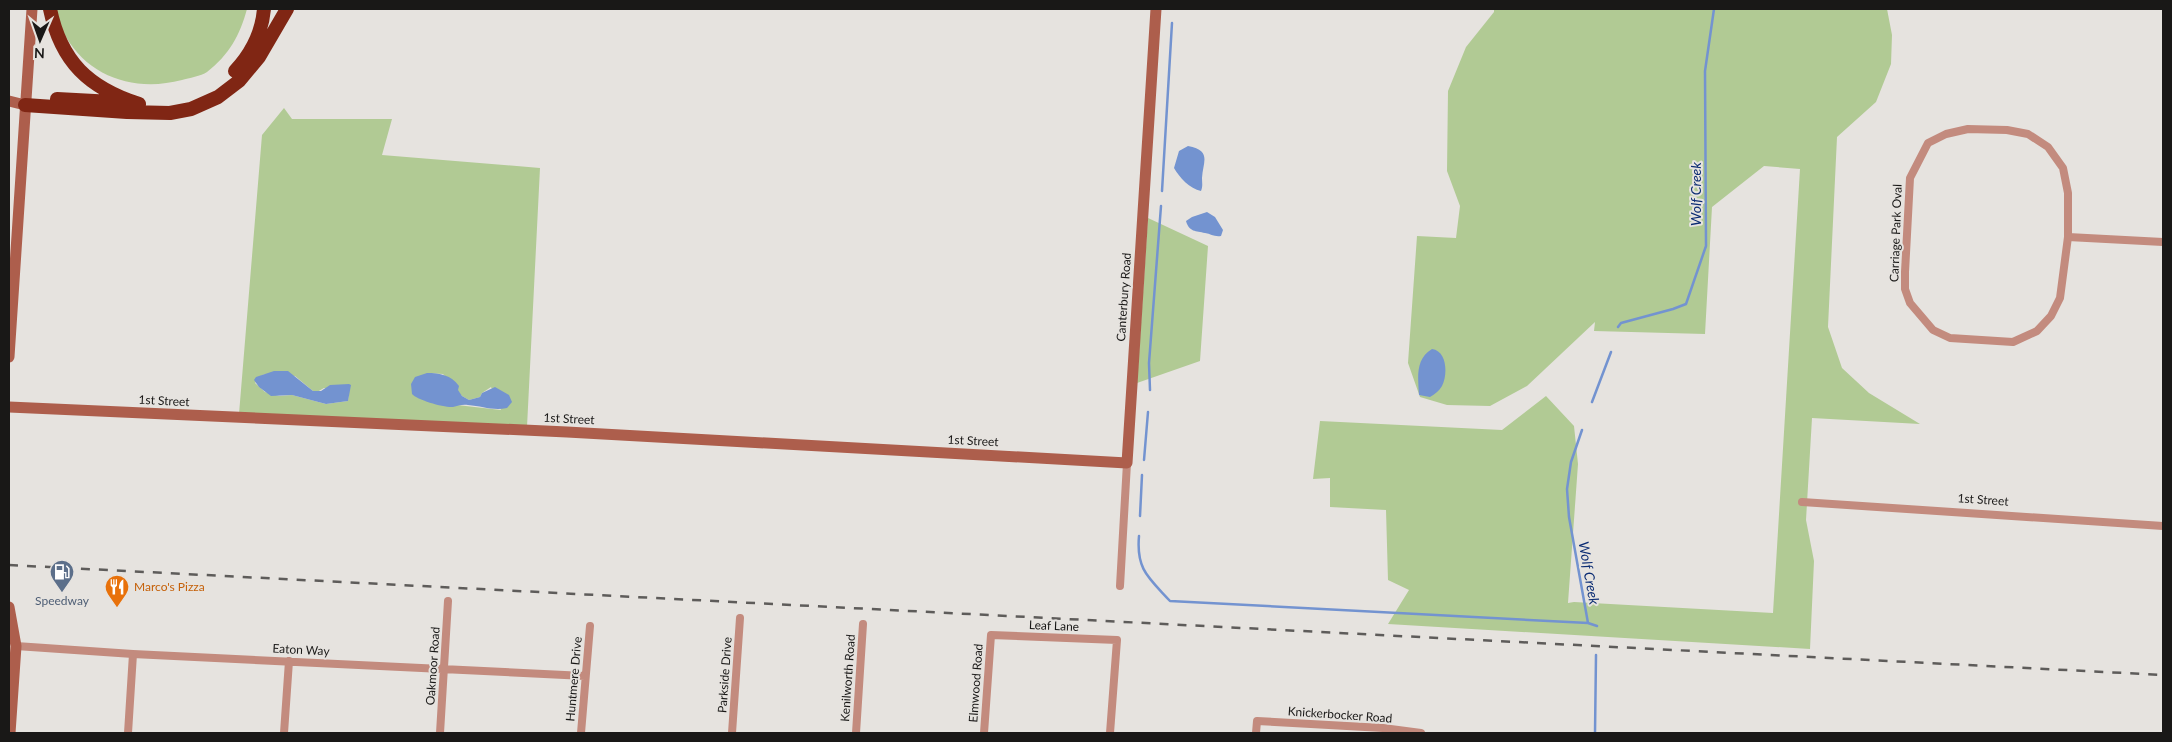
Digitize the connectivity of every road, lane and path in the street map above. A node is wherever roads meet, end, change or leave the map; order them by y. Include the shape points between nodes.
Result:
1 (28, 9) edge
2 (32, 9) edge
3 (50, 9) edge
4 (264, 9) edge
5 (286, 9) edge
6 (1156, 9) edge
7 (27, 73) junction
8 (9, 101) edge
9 (139, 104) junction
10 (25, 105) junction
11 (2068, 237) junction
12 (2163, 242) edge
13 (9, 357) edge
14 (9, 408) edge
15 (1127, 463) junction
16 (1802, 502) dead end
17 (2163, 526) edge
18 (1120, 586) dead end
19 (448, 600) dead end
20 (9, 606) edge
21 (740, 618) dead end
22 (863, 624) dead end
23 (590, 626) dead end
24 (991, 635) joint
25 (16, 646) junction
26 (133, 654) junction
27 (289, 661) junction
28 (444, 669) junction
29 (585, 676) junction
30 (10, 733) edge
31 (128, 733) edge
32 (284, 733) edge
33 (440, 733) edge
34 (581, 733) edge
35 (732, 733) edge
36 (856, 733) edge
37 (984, 733) edge
38 (1110, 733) edge
39 (1256, 733) edge
40 (1421, 733) edge

1 - 7 street
2 - 7 street
3 - 9 highway via 63,48 86,77 115,96
4 - 9 highway via 256,39 245,60 212,90 169,104
5 - 10 highway via 259,57 239,81 218,97 191,109 170,113 127,112
6 - 15 street, Canterbury Road
7 - 10 street
8 - 10 street
9 - 10 highway via 56,99
10 - 13 street
11 - 11 street, Carriage Park Oval via 2060,298 2051,316 2037,331 2013,342 1950,338 1933,330 1910,303 1905,290 1910,178 1928,143 1946,134 1968,129 2007,130 2028,134 2048,147 2063,168 2068,193
11 - 12 street
14 - 15 street, 1st Street via 567,432
15 - 18 street, Canterbury Road
16 - 17 street, 1st Street
19 - 28 street, Oakmoor Road
20 - 25 street
21 - 35 street, Parkside Drive
22 - 36 street, Kenilworth Road
23 - 29 street, Huntmere Drive
24 - 37 street, Elmwood Road
24 - 38 street, Leaf Lane via 1117,640
25 - 26 street, Eaton Way
25 - 30 street
26 - 27 street, Eaton Way
26 - 31 street
27 - 28 street, Eaton Way
27 - 32 street
28 - 29 street, Eaton Way
28 - 33 street, Oakmoor Road
29 - 34 street, Huntmere Drive
39 - 40 street, Knickerbocker Road via 1257,721

